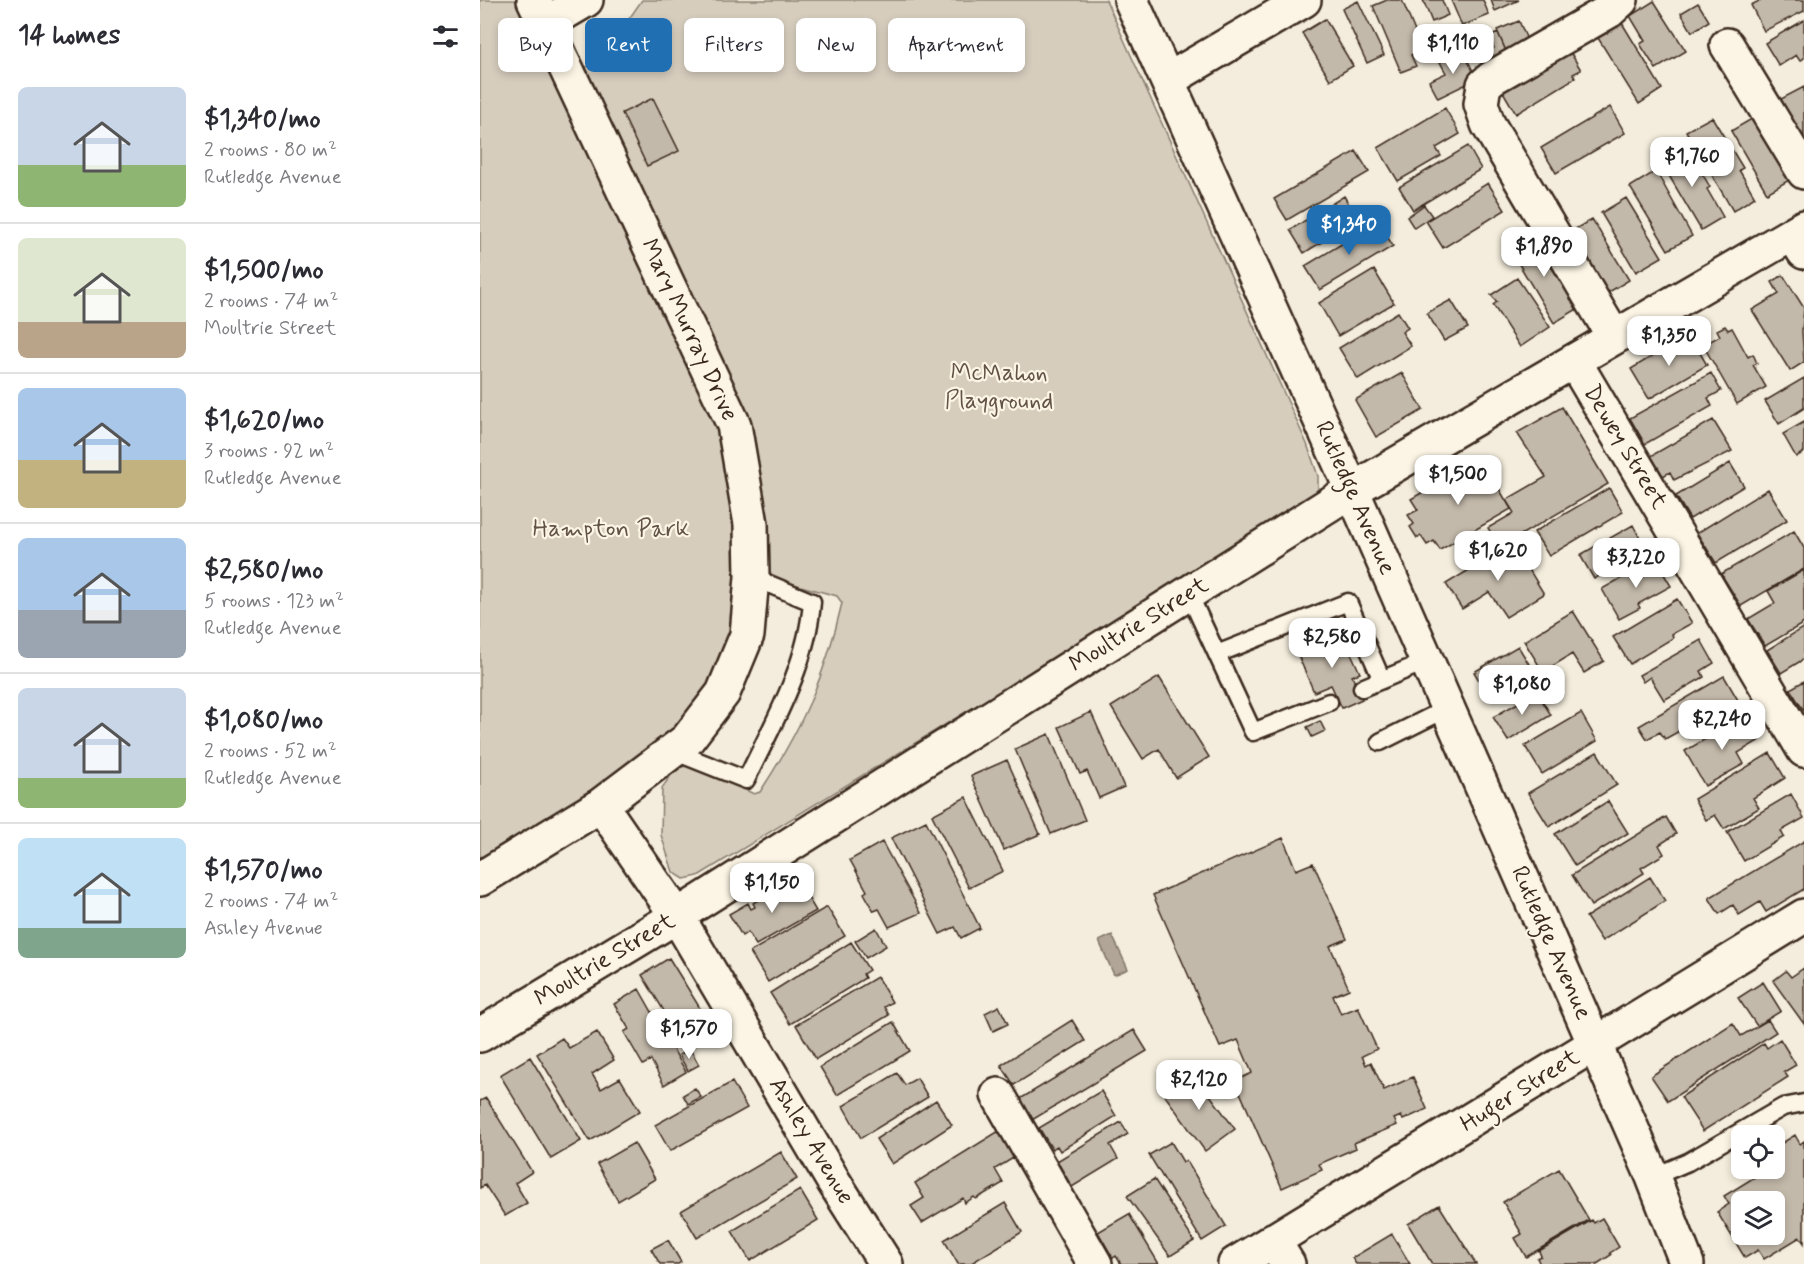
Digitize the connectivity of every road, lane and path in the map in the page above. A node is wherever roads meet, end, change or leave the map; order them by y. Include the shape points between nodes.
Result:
1 (586, 0) edge
2 (1131, 0) edge
3 (1304, 0) edge
4 (1621, 0) edge
5 (540, 12) edge
6 (1727, 45) dead end
7 (1168, 80) junction
8 (1804, 172) edge
9 (1800, 237) edge
10 (1614, 337) junction
11 (1574, 361) junction
12 (1352, 490) junction
13 (752, 577) junction
14 (1189, 594) junction
15 (1217, 654) junction
16 (1427, 661) junction
17 (1382, 680) junction
18 (1362, 688) dead end
19 (1329, 702) dead end
20 (1448, 708) junction
21 (1380, 742) dead end
22 (1804, 750) edge
23 (673, 751) junction
24 (601, 805) junction
25 (480, 879) edge
26 (677, 916) junction
27 (1804, 916) edge
28 (480, 1035) edge
29 (1595, 1045) junction
30 (998, 1095) dead end
31 (1804, 1103) edge
32 (1653, 1178) junction
33 (1281, 1252) edge
34 (886, 1264) edge
35 (1095, 1264) edge
36 (1235, 1264) edge
37 (1687, 1264) edge

1 - 5 street
2 - 7 street, Rutledge Avenue
3 - 7 street
4 - 10 street via 1609,11 1492,78 1484,84 1481,104 1488,123
5 - 13 street, Mary Murray Drive via 734,425 751,524
6 - 8 street
7 - 12 street, Rutledge Avenue
9 - 10 street, Moultrie Street
10 - 11 street, Moultrie Street
11 - 12 street, Moultrie Street
11 - 22 street, Dewey Street
12 - 14 street, Moultrie Street
12 - 16 street, Rutledge Avenue
13 - 23 street, Mary Murray Drive via 747,635 723,693 687,740
13 - 23 lane via 812,602 800,663 776,717 746,780
14 - 15 lane
14 - 26 street, Moultrie Street
15 - 17 lane via 1348,602
15 - 19 lane via 1252,732
16 - 17 lane
16 - 20 street, Rutledge Avenue
17 - 18 lane
20 - 21 lane
20 - 29 street, Rutledge Avenue
23 - 24 street, Mary Murray Drive
24 - 25 street, Mary Murray Drive
24 - 26 street, Ashley Avenue
26 - 28 street, Moultrie Street
26 - 34 street, Ashley Avenue
27 - 29 street, Huger Street
29 - 32 street, Rutledge Avenue
29 - 33 street, Huger Street
30 - 35 street
31 - 32 lane via 1783,1107
32 - 37 street, Rutledge Avenue
33 - 36 street, Huger Street

